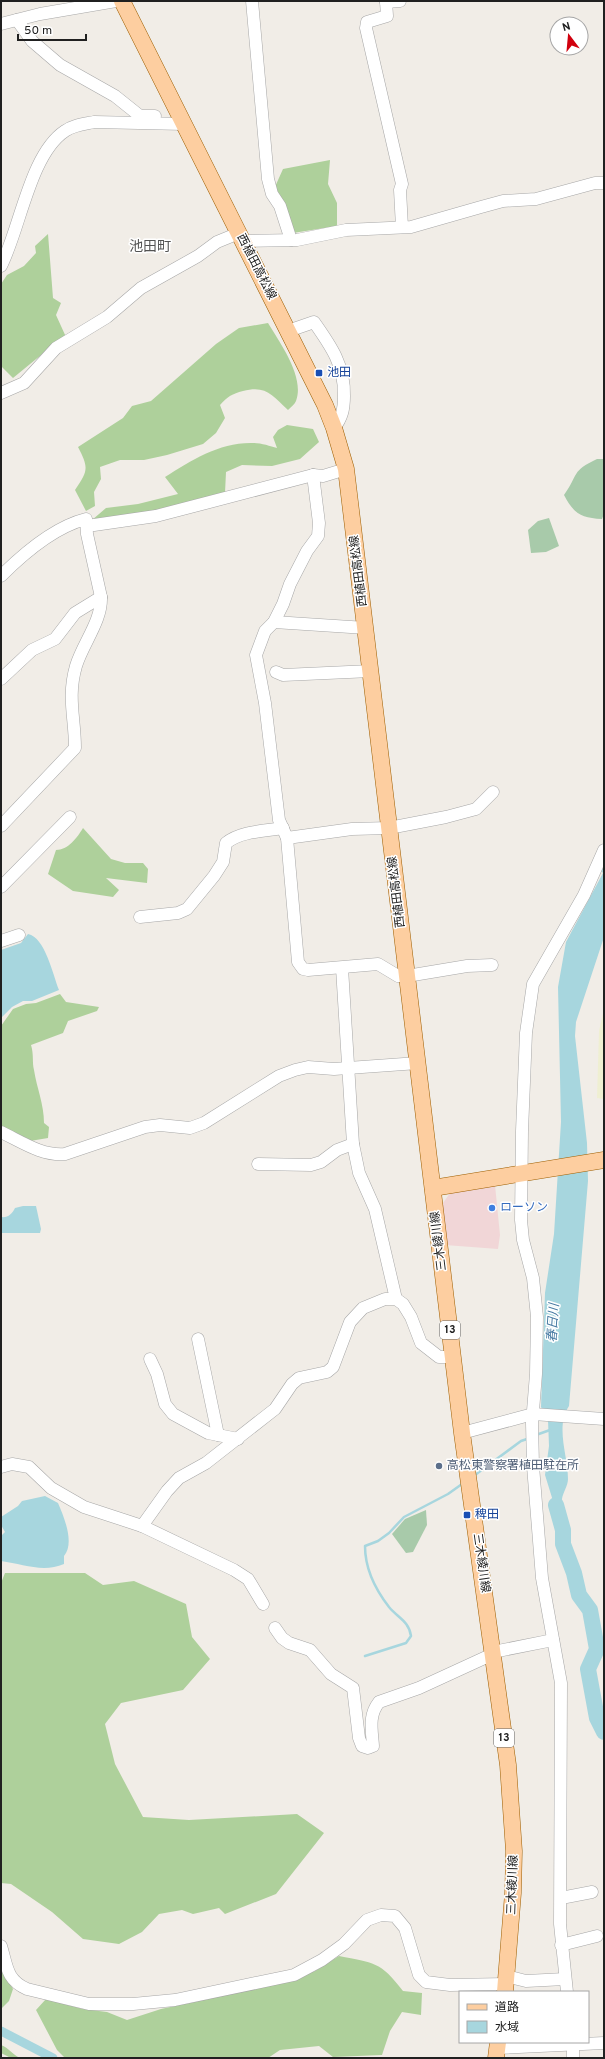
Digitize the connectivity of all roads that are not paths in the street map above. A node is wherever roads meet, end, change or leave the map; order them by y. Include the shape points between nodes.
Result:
1 (116, 1) edge
2 (122, 1) edge
3 (252, 1) edge
4 (400, 1) edge
5 (386, 2) edge
6 (17, 20) junction
7 (1, 24) edge
8 (182, 120) junction
9 (604, 183) edge
10 (402, 227) junction
11 (240, 237) junction
12 (291, 240) junction
13 (1, 266) edge
14 (288, 330) junction
15 (1, 394) edge
16 (334, 428) junction
17 (346, 469) junction
18 (313, 476) junction
19 (87, 526) junction
20 (1, 576) edge
21 (101, 597) junction
22 (274, 622) junction
23 (366, 628) junction
24 (371, 671) junction
25 (276, 672) dead end
26 (1, 678) edge
27 (493, 792) dead end
28 (70, 817) dead end
29 (1, 826) edge
30 (390, 828) junction
31 (285, 833) junction
32 (604, 850) edge
33 (1, 887) edge
34 (140, 917) dead end
35 (19, 935) dead end
36 (1, 941) edge
37 (492, 965) dead end
38 (342, 968) junction
39 (407, 976) junction
40 (418, 1062) junction
41 (347, 1068) junction
42 (1, 1132) edge
43 (353, 1144) junction
44 (600, 1161) edge
45 (258, 1164) dead end
46 (522, 1174) junction
47 (433, 1188) junction
48 (396, 1299) junction
49 (198, 1339) dead end
50 (453, 1358) junction
51 (150, 1359) dead end
52 (535, 1414) junction
53 (604, 1419) edge
54 (462, 1433) junction
55 (218, 1435) junction
56 (238, 1439) junction
57 (1, 1467) edge
58 (142, 1526) junction
59 (263, 1604) dead end
60 (275, 1628) dead end
61 (553, 1640) junction
62 (493, 1653) junction
63 (592, 1892) dead end
64 (561, 1898) junction
65 (596, 1936) dead end
66 (561, 1945) junction
67 (1, 1946) edge
68 (565, 1979) junction
69 (505, 1984) edge
70 (566, 1991) edge
71 (573, 2043) edge
72 (604, 2043) edge
73 (497, 2049) edge
74 (573, 2058) edge

1 - 6 street
2 - 8 main road, 西植田高松線
3 - 12 street via 268,179
4 - 5 street
5 - 10 street via 387,16 367,22 366,28 402,184
6 - 7 street
6 - 8 street via 32,41 60,65 115,96 140,116
8 - 11 main road, 西植田高松線
8 - 13 street via 94,122 80,124 56,138 43,156
9 - 10 street via 595,183 536,199 503,201 411,227
10 - 12 street via 346,230
11 - 12 street
11 - 14 main road, 西植田高松線
11 - 15 street via 217,242 198,256 141,288 107,317 56,348 24,383
14 - 16 main road, 西植田高松線
14 - 16 street via 314,322 337,357 342,370 344,406 341,420
16 - 17 main road, 西植田高松線
17 - 18 street via 323,476
17 - 23 main road, 西植田高松線
18 - 19 street via 156,516
18 - 22 street via 319,523 318,536 290,584
19 - 20 street via 86,520 73,523 16,561
19 - 21 street
21 - 26 street via 75,612 55,639 32,650
21 - 29 street via 101,608 76,665 71,689 75,748
22 - 23 street
22 - 31 street via 265,631 256,654 265,703 279,820
23 - 24 main road, 西植田高松線
24 - 25 street via 283,675
24 - 30 main road, 西植田高松線
27 - 30 street via 476,810
28 - 33 street
30 - 31 street
30 - 39 main road, 西植田高松線
31 - 34 street via 246,834 231,839 226,843 223,862 214,876 186,909 178,913
31 - 38 street via 298,962 303,969 308,970
32 - 46 street via 584,895 533,984 526,1033
35 - 36 street
37 - 39 street via 467,966
38 - 39 street via 378,964 398,976
38 - 41 street
39 - 40 main road, 西植田高松線
40 - 41 street
40 - 47 main road, 西植田高松線
41 - 42 street via 308,1067 295,1070 279,1076 204,1123 190,1128 144,1127 65,1154 52,1155 42,1152
41 - 43 street
43 - 45 street via 311,1165
43 - 48 street via 359,1173 375,1209
44 - 46 main road
46 - 47 main road
46 - 52 street via 523,1240 533,1278 537,1317
47 - 50 main road, 三木綾川線 / 13
48 - 50 street via 403,1304 411,1317 421,1343 440,1357
48 - 56 street via 385,1299 363,1308 350,1322 333,1367 327,1372 300,1378 292,1384 275,1409
49 - 55 street
50 - 54 main road, 三木綾川線 / 13
51 - 55 street via 157,1374 164,1404 173,1414 208,1433
52 - 53 street
52 - 54 street
52 - 61 street via 533,1466 537,1520 542,1578
54 - 62 main road, 三木綾川線 / 13
55 - 56 street
56 - 58 street via 206,1463 180,1478 167,1491
57 - 58 street via 12,1464 29,1467 51,1488 84,1507
58 - 59 street via 248,1579
60 - 62 street via 289,1643 310,1650 323,1668 353,1688 359,1738 362,1746 368,1748 373,1746 371,1720 379,1702 419,1688
61 - 62 street
61 - 64 street via 562,1702
62 - 69 main road, 三木綾川線 / 13 via 508,1765 514,1852 514,1893
63 - 64 street
64 - 66 street
65 - 66 street
66 - 68 street
67 - 69 street via 7,1970 17,1985 89,2004 134,2004 174,2000 294,1975 322,1960 344,1944 367,1920 381,1914 395,1916 405,1928 419,1975 426,1982 450,1985
68 - 69 street via 526,1980
68 - 70 street
71 - 72 street
71 - 73 street
71 - 74 street

